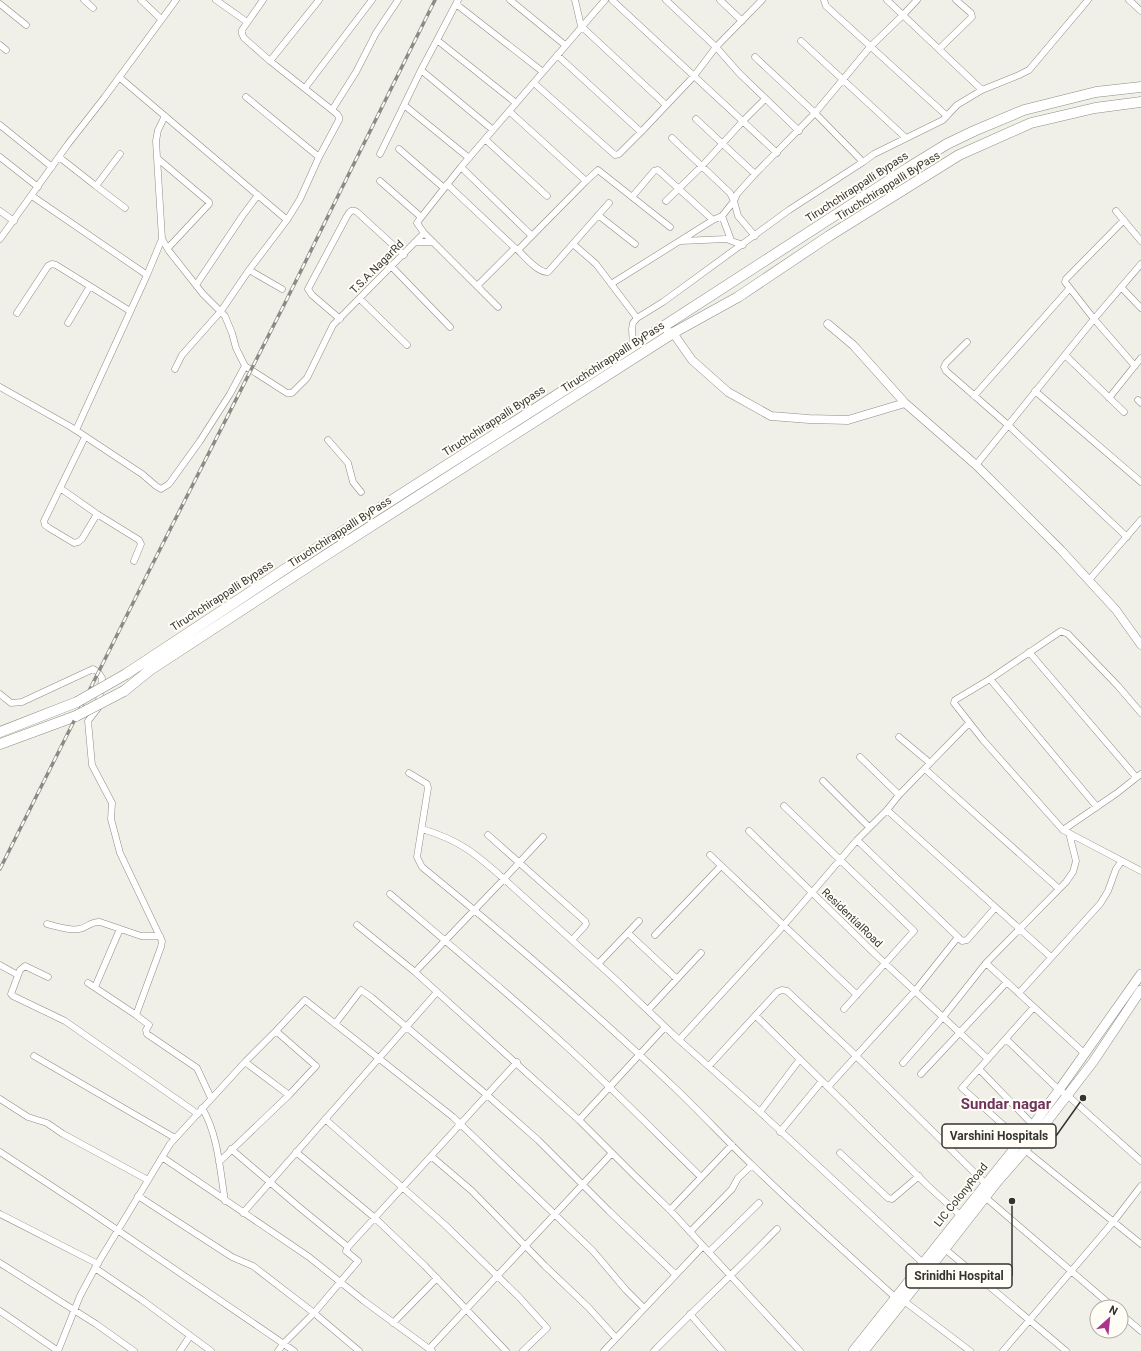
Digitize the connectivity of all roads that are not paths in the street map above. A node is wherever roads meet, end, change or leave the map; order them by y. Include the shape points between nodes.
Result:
1 (84, 0) edge
2 (141, 0) edge
3 (176, 0) edge
4 (216, 0) edge
5 (263, 0) edge
6 (319, 0) edge
7 (372, 0) edge
8 (398, 0) edge
9 (510, 0) edge
10 (575, 0) edge
11 (605, 0) edge
12 (612, 0) edge
13 (666, 0) edge
14 (720, 0) edge
15 (762, 0) edge
16 (824, 0) edge
17 (887, 0) edge
18 (917, 0) edge
19 (956, 0) edge
20 (1088, 0) edge
21 (1129, 0) edge
22 (457, 2) edge
23 (0, 4) edge
24 (93, 8) dead end
25 (1141, 11) edge
26 (903, 15) junction
27 (162, 19) junction
28 (742, 21) junction
29 (247, 22) junction
30 (26, 25) dead end
31 (582, 26) junction
32 (437, 40) junction
33 (801, 41) dead end
34 (0, 45) edge
35 (565, 45) junction
36 (716, 47) junction
37 (870, 47) junction
38 (939, 49) junction
39 (6, 50) dead end
40 (557, 55) junction
41 (755, 57) dead end
42 (270, 61) junction
43 (421, 70) junction
44 (543, 72) junction
45 (694, 76) junction
46 (119, 77) junction
47 (843, 80) junction
48 (534, 82) junction
49 (1141, 87) edge
50 (305, 88) junction
51 (982, 90) junction
52 (246, 97) dead end
53 (765, 99) junction
54 (1141, 102) edge
55 (516, 103) junction
56 (404, 105) junction
57 (666, 105) junction
58 (332, 110) junction
59 (509, 111) junction
60 (815, 113) junction
61 (165, 116) junction
62 (947, 116) junction
63 (696, 119) dead end
64 (742, 121) junction
65 (0, 125) edge
66 (493, 130) junction
67 (799, 131) junction
68 (641, 132) junction
69 (485, 138) junction
70 (672, 138) dead end
71 (906, 138) junction
72 (723, 144) junction
73 (400, 149) dead end
74 (777, 152) junction
75 (120, 154) dead end
76 (380, 154) dead end
77 (0, 157) edge
78 (319, 157) junction
79 (59, 158) junction
80 (157, 158) junction
81 (469, 158) junction
82 (863, 162) junction
83 (702, 166) junction
84 (52, 167) junction
85 (461, 167) junction
86 (755, 174) junction
87 (380, 180) dead end
88 (586, 180) junction
89 (96, 186) junction
90 (446, 186) junction
91 (38, 187) junction
92 (679, 188) junction
93 (258, 195) junction
94 (32, 196) junction
95 (547, 196) dead end
96 (632, 198) junction
97 (666, 201) dead end
98 (734, 201) junction
99 (609, 203) dead end
100 (125, 208) dead end
101 (0, 211) edge
102 (1116, 211) dead end
103 (598, 215) junction
104 (722, 216) junction
105 (421, 217) junction
106 (287, 220) junction
107 (713, 220) junction
108 (1124, 220) junction
109 (14, 221) junction
110 (670, 227) dead end
111 (424, 233) junction
112 (532, 236) junction
113 (755, 236) junction
114 (0, 239) edge
115 (162, 239) junction
116 (731, 240) junction
117 (1141, 240) edge
118 (680, 241) junction
119 (415, 242) junction
120 (434, 242) junction
121 (573, 244) junction
122 (635, 244) dead end
123 (742, 244) junction
124 (168, 248) junction
125 (516, 249) junction
126 (404, 254) junction
127 (1141, 264) edge
128 (392, 267) junction
129 (249, 270) junction
130 (147, 275) junction
131 (196, 284) junction
132 (611, 284) junction
133 (90, 286) junction
134 (477, 286) junction
135 (1121, 287) junction
136 (1070, 289) junction
137 (282, 290) dead end
138 (738, 297) junction
139 (360, 299) junction
140 (498, 308) dead end
141 (1141, 308) edge
142 (130, 311) junction
143 (221, 311) junction
144 (17, 314) dead end
145 (340, 318) junction
146 (637, 318) junction
147 (1094, 319) junction
148 (671, 321) junction
149 (68, 324) dead end
150 (828, 324) dead end
151 (450, 327) dead end
152 (672, 333) junction
153 (967, 342) dead end
154 (407, 346) dead end
155 (633, 346) junction
156 (1065, 355) junction
157 (1141, 358) edge
158 (610, 361) junction
159 (245, 366) junction
160 (1135, 366) junction
161 (175, 369) dead end
162 (0, 387) edge
163 (1035, 391) junction
164 (974, 396) junction
165 (1109, 398) junction
166 (905, 403) junction
167 (1124, 412) dead end
168 (1008, 425) junction
169 (76, 430) junction
170 (85, 437) junction
171 (328, 440) dead end
172 (976, 465) junction
173 (1141, 482) edge
174 (60, 488) junction
175 (361, 492) dead end
176 (97, 514) junction
177 (1141, 520) edge
178 (1127, 537) junction
179 (134, 561) dead end
180 (1089, 580) junction
181 (1141, 645) edge
182 (1029, 652) junction
183 (990, 679) junction
184 (0, 694) edge
185 (1141, 714) edge
186 (969, 723) junction
187 (0, 732) edge
188 (899, 737) dead end
189 (0, 744) edge
190 (860, 757) dead end
191 (930, 763) junction
192 (924, 769) junction
193 (409, 773) dead end
194 (1139, 775) edge
195 (824, 781) dead end
196 (899, 796) junction
197 (784, 806) dead end
198 (1097, 806) junction
199 (887, 810) junction
200 (869, 827) junction
201 (422, 829) junction
202 (1063, 830) junction
203 (749, 831) dead end
204 (1069, 833) junction
205 (488, 835) dead end
206 (542, 837) dead end
207 (857, 840) junction
208 (710, 855) dead end
209 (840, 860) junction
210 (518, 862) junction
211 (1121, 862) junction
212 (721, 866) junction
213 (1141, 871) edge
214 (504, 879) junction
215 (1058, 888) junction
216 (812, 892) junction
217 (390, 894) dead end
218 (995, 908) junction
219 (475, 910) junction
220 (639, 921) dead end
221 (46, 924) dead end
222 (357, 925) dead end
223 (784, 925) junction
224 (120, 929) junction
225 (1019, 929) junction
226 (628, 932) junction
227 (655, 935) dead end
228 (160, 936) junction
229 (958, 937) junction
230 (572, 940) junction
231 (445, 941) junction
232 (701, 953) dead end
233 (1051, 957) junction
234 (885, 963) junction
235 (986, 963) junction
236 (598, 964) junction
237 (0, 965) edge
238 (415, 972) junction
239 (1141, 974) edge
240 (18, 975) junction
241 (48, 978) dead end
242 (677, 979) junction
243 (1007, 982) junction
244 (88, 983) dead end
245 (95, 987) junction
246 (1141, 990) edge
247 (915, 991) junction
248 (437, 992) junction
249 (1019, 993) junction
250 (857, 995) junction
251 (1034, 1007) junction
252 (844, 1009) dead end
253 (648, 1010) junction
254 (136, 1015) junction
255 (756, 1016) junction
256 (943, 1017) junction
257 (335, 1024) junction
258 (407, 1026) junction
259 (665, 1027) junction
260 (276, 1031) junction
261 (959, 1033) junction
262 (679, 1040) junction
263 (1006, 1040) junction
264 (1085, 1054) junction
265 (639, 1055) junction
266 (34, 1056) dead end
267 (856, 1056) junction
268 (379, 1058) junction
269 (800, 1059) junction
270 (988, 1059) junction
271 (245, 1062) junction
272 (517, 1062) junction
273 (903, 1063) dead end
274 (709, 1066) junction
275 (979, 1070) junction
276 (921, 1074) dead end
277 (822, 1081) junction
278 (609, 1087) junction
279 (828, 1087) junction
280 (1063, 1093) junction
281 (289, 1095) junction
282 (487, 1095) junction
283 (211, 1098) junction
284 (0, 1099) edge
285 (202, 1108) junction
286 (760, 1112) junction
287 (198, 1114) junction
288 (325, 1119) junction
289 (579, 1120) junction
290 (460, 1124) junction
291 (1033, 1125) junction
292 (780, 1132) junction
293 (175, 1138) junction
294 (1021, 1141) junction
295 (732, 1145) junction
296 (231, 1149) junction
297 (1025, 1150) junction
298 (0, 1152) edge
299 (296, 1152) junction
300 (612, 1153) junction
301 (840, 1153) dead end
302 (431, 1156) junction
303 (162, 1157) junction
304 (1141, 1161) edge
305 (218, 1162) junction
306 (752, 1165) junction
307 (919, 1176) junction
308 (701, 1177) junction
309 (148, 1180) junction
310 (270, 1181) junction
311 (986, 1184) junction
312 (583, 1185) junction
313 (1141, 1186) edge
314 (403, 1187) junction
315 (138, 1196) junction
316 (985, 1197) junction
317 (225, 1201) junction
318 (759, 1203) dead end
319 (670, 1210) junction
320 (243, 1213) junction
321 (0, 1214) edge
322 (554, 1215) junction
323 (960, 1215) junction
324 (375, 1218) junction
325 (1114, 1221) junction
326 (777, 1229) dead end
327 (118, 1230) junction
328 (690, 1232) junction
329 (1141, 1244) edge
330 (525, 1246) junction
331 (703, 1246) junction
332 (348, 1247) junction
333 (945, 1249) junction
334 (709, 1252) junction
335 (935, 1254) junction
336 (0, 1263) edge
337 (923, 1263) junction
338 (96, 1266) junction
339 (1071, 1270) junction
340 (675, 1274) junction
341 (497, 1276) junction
342 (731, 1276) junction
343 (438, 1278) junction
344 (340, 1282) junction
345 (900, 1299) junction
346 (1104, 1299) edge
347 (644, 1308) junction
348 (466, 1309) junction
349 (74, 1310) junction
350 (0, 1311) edge
351 (314, 1313) junction
352 (690, 1314) junction
353 (1030, 1320) junction
354 (1129, 1321) edge
355 (393, 1323) junction
356 (1141, 1331) edge
357 (190, 1336) junction
358 (616, 1338) junction
359 (284, 1344) junction
360 (659, 1346) junction
361 (868, 1349) edge
362 (430, 1350) edge
363 (58, 1351) edge
364 (134, 1351) edge
365 (180, 1351) edge
366 (211, 1351) edge
367 (278, 1351) edge
368 (294, 1351) edge
369 (358, 1351) edge
370 (506, 1351) edge
371 (523, 1351) edge
372 (604, 1351) edge
373 (654, 1351) edge
374 (664, 1351) edge
375 (722, 1351) edge
376 (800, 1351) edge
377 (853, 1351) edge
378 (970, 1351) edge
379 (1003, 1351) edge
380 (1066, 1351) edge

1 - 24 street
2 - 27 street
3 - 27 street
4 - 29 street
5 - 29 street
6 - 42 street
7 - 50 street
8 - 58 street
9 - 35 street
10 - 31 street
11 - 31 street
12 - 45 street
13 - 36 street
14 - 28 street
15 - 28 street
16 - 37 street via 826,6
17 - 26 street
18 - 26 street
19 - 38 street via 971,13 972,17
20 - 51 street via 1029,70
21 - 25 street
22 - 32 street
22 - 44 street
23 - 30 street
26 - 37 street
26 - 38 street
27 - 46 street
28 - 36 street
29 - 42 street via 242,30 244,38
31 - 35 street
31 - 57 street
32 - 43 street
32 - 55 street
33 - 47 street
34 - 39 street
35 - 40 street
36 - 45 street
36 - 53 street
37 - 47 street
37 - 62 street
38 - 51 street
40 - 44 street
40 - 68 street
41 - 60 street
42 - 50 street
43 - 56 street
43 - 66 street
44 - 48 street
45 - 57 street
45 - 64 street
46 - 61 street
46 - 79 street
47 - 60 street
47 - 71 street
48 - 55 street
48 - 68 street via 615,155
49 - 148 highway, Tiruchchirappalli Bypass via 1096,92 1024,110 947,144
50 - 58 street
51 - 62 street via 957,105
52 - 78 street
53 - 64 street
53 - 67 street
54 - 138 highway, Tiruchchirappalli ByPass via 1095,108 1031,123 958,155
55 - 59 street
56 - 76 street
56 - 81 street
57 - 68 street
58 - 78 street via 339,116 339,120
59 - 66 street
59 - 88 street
60 - 67 street
60 - 82 street
61 - 80 street via 157,134
61 - 93 street
62 - 71 street
63 - 72 street
64 - 72 street
64 - 74 street
65 - 84 street
66 - 69 street
67 - 74 street
69 - 81 street
69 - 95 street
70 - 83 street
71 - 82 street
72 - 83 street
72 - 86 street
73 - 90 street
74 - 86 street
75 - 89 street
77 - 91 street
78 - 106 street
79 - 84 street
79 - 89 street
80 - 115 street
80 - 124 street via 209,202 203,212
81 - 85 street
82 - 113 street via 789,210
83 - 92 street
83 - 98 street via 730,193
84 - 91 street
85 - 90 street
85 - 112 street
86 - 98 street
87 - 105 street
88 - 96 street via 598,170
88 - 112 street
89 - 100 street
90 - 105 street
90 - 125 street
91 - 94 street
92 - 96 street via 658,170
92 - 97 street
92 - 107 street
93 - 106 street
93 - 131 street
94 - 109 street
94 - 130 street
96 - 110 street
98 - 104 street
98 - 113 street via 738,216
99 - 103 street
101 - 109 street
102 - 108 street
103 - 121 street
103 - 122 street
104 - 107 street
104 - 116 street
105 - 111 street via 417,223
106 - 129 street
107 - 118 street
108 - 117 street
108 - 136 street via 1066,279 1065,282
109 - 114 street
111 - 119 street, T.S.A.NagarRd
111 - 120 street
112 - 125 street
113 - 123 street
115 - 124 street
115 - 130 street
116 - 118 street
116 - 123 street
118 - 132 street
119 - 120 street
119 - 126 street, T.S.A.NagarRd
120 - 134 street
121 - 125 street via 548,272 539,270
121 - 132 street via 596,264
123 - 146 street
124 - 131 street
125 - 134 street
126 - 128 street, T.S.A.NagarRd
126 - 145 street via 357,212 350,211 308,289
127 - 135 street
128 - 139 street, T.S.A.NagarRd
128 - 151 street
129 - 137 street
129 - 143 street
130 - 142 street
131 - 143 street
132 - 146 street
133 - 142 street
133 - 144 street via 52,264 48,266
133 - 149 street
134 - 140 street
135 - 141 street
135 - 147 street
136 - 147 street
136 - 164 street
138 - 148 highway via 727,299 681,324
138 - 152 highway, Tiruchchirappalli ByPass
139 - 145 street, T.S.A.NagarRd
139 - 154 street
142 - 169 street
143 - 159 street
143 - 161 street via 182,355
145 - 159 street, T.S.A.NagarRd via 333,325 307,378 292,393 287,393
146 - 155 street via 632,329
147 - 156 street
147 - 160 street
148 - 155 highway, Tiruchchirappalli Bypass
150 - 166 street via 853,345
152 - 158 street, Tiruchchirappalli Bypass via 663,332 621,359
152 - 166 street via 692,360 728,392 771,416 848,420
152 - 189 highway, Tiruchchirappalli ByPass, bridge via 326,555 150,670 124,691 76,716
153 - 164 street via 944,367
155 - 158 highway, Tiruchchirappalli Bypass
156 - 163 street
156 - 165 street
157 - 160 street
158 - 187 highway, Tiruchchirappalli Bypass, bridge via 314,550 126,674 77,702
159 - 170 street via 200,442 169,484 161,489
160 - 165 street
162 - 169 street
163 - 168 street
163 - 173 street
164 - 168 street
165 - 167 street
166 - 172 street
168 - 172 street
168 - 178 street
169 - 170 street
170 - 174 street
171 - 175 street via 348,463 353,482
172 - 180 street
174 - 176 street
174 - 176 street via 44,522 48,528 74,543 78,542
176 - 179 street via 139,540 141,544
177 - 178 street
178 - 180 street
180 - 181 street via 1116,610
182 - 183 street
182 - 185 street via 1061,631 1065,632 1118,686
182 - 194 street
183 - 186 street via 954,703
183 - 198 street
184 - 228 street via 11,703 22,702 93,669 102,678 98,708 88,721 92,765 112,803 111,819 120,853
186 - 191 street
186 - 202 street
188 - 191 street
190 - 196 street
191 - 192 street
192 - 196 street
192 - 215 street
193 - 201 street via 427,784 428,788
194 - 198 street
195 - 200 street
196 - 199 street
197 - 209 street
198 - 202 street
199 - 200 street
199 - 218 street
200 - 207 street
201 - 214 street via 446,837 466,848
201 - 219 street via 417,857 422,867
202 - 204 street
203 - 216 street, ResidentialRoad
204 - 211 street
204 - 215 street via 1076,861 1073,872
205 - 210 street
206 - 210 street
207 - 209 street
207 - 229 street
208 - 212 street
209 - 216 street
209 - 234 street via 914,931
210 - 214 street
210 - 230 street via 585,921 584,927
211 - 213 street
211 - 233 street via 1100,904
212 - 223 street
212 - 227 street
214 - 219 street
214 - 230 street
215 - 225 street
216 - 223 street
216 - 234 street, ResidentialRoad
217 - 231 street
218 - 225 street
218 - 229 street via 967,940
219 - 231 street
219 - 265 street
220 - 226 street
221 - 224 street via 75,930 100,922
222 - 238 street
223 - 250 street
223 - 262 street
224 - 228 street via 141,936
224 - 245 street
225 - 233 street
225 - 235 street
226 - 236 street
226 - 242 street
228 - 254 street via 161,947
229 - 247 street
230 - 236 street
231 - 238 street
231 - 278 street via 566,1046
232 - 242 street
233 - 249 street
234 - 247 street, ResidentialRoad
234 - 250 street
235 - 243 street
235 - 256 street
236 - 253 street
237 - 240 street
238 - 248 street
239 - 264 main road, LIC ColonyRoad
240 - 241 street via 25,966
240 - 287 street via 10,994 65,1021
242 - 253 street
243 - 249 street
243 - 261 street
244 - 245 street
245 - 254 street
246 - 280 main road, LIC ColonyRoad via 1093,1062
247 - 256 street, ResidentialRoad
247 - 267 street
248 - 258 street
248 - 272 street
249 - 251 street
250 - 252 street
251 - 263 street
251 - 264 street
253 - 259 street
254 - 283 street via 149,1025 147,1034 197,1068
255 - 267 street via 777,992 788,991
255 - 269 street
255 - 274 street
256 - 261 street, ResidentialRoad
256 - 273 street
257 - 258 street via 361,990
257 - 260 street via 305,1000
257 - 268 street
258 - 268 street
258 - 282 street
259 - 262 street
259 - 265 street
260 - 271 street
260 - 281 street via 316,1066
261 - 270 street, ResidentialRoad
261 - 276 street
262 - 274 street
263 - 270 street
263 - 280 street
264 - 280 main road, LIC ColonyRoad
265 - 278 street
265 - 295 street
266 - 293 street
267 - 279 street
267 - 311 street
268 - 288 street
268 - 290 street
269 - 277 street
269 - 286 street
270 - 275 street
271 - 281 street
271 - 283 street
272 - 282 street
272 - 289 street
274 - 286 street
275 - 291 street
275 - 294 street via 962,1088
277 - 279 street
277 - 292 street
278 - 289 street
278 - 308 street
279 - 307 street
280 - 291 main road, LIC ColonyRoad
280 - 297 main road, LIC ColonyRoad
280 - 304 street
281 - 296 street
282 - 290 street
282 - 312 street via 538,1140
283 - 285 street
284 - 309 street via 28,1117 47,1123
285 - 287 street
285 - 305 street via 211,1124
286 - 292 street
287 - 293 street
288 - 299 street
288 - 314 street
289 - 300 street
290 - 302 street
290 - 322 street
291 - 294 main road, LIC ColonyRoad
292 - 337 street
293 - 303 street
294 - 311 main road, LIC ColonyRoad
295 - 306 street
295 - 308 street
296 - 305 street
296 - 310 street
297 - 316 main road, LIC ColonyRoad
297 - 325 street
298 - 327 street
299 - 310 street
299 - 324 street
300 - 312 street
300 - 319 street
301 - 307 street via 888,1198 892,1199
302 - 314 street
302 - 330 street via 472,1191
303 - 309 street
303 - 317 street
305 - 317 street
306 - 328 street
306 - 345 street via 823,1233
307 - 323 street
308 - 319 street
309 - 315 street
310 - 320 street
310 - 332 street
311 - 323 main road, LIC ColonyRoad
312 - 322 street
312 - 340 street
313 - 325 street
314 - 324 street
314 - 341 street
315 - 327 street
315 - 351 street via 232,1257 253,1266
316 - 333 main road, LIC ColonyRoad
316 - 339 street
317 - 320 street
318 - 334 street
319 - 328 street
320 - 344 street
321 - 338 street
322 - 330 street
322 - 347 street via 593,1251
323 - 335 main road, LIC ColonyRoad
324 - 332 street
324 - 343 street
325 - 329 street
325 - 339 street
326 - 342 street
327 - 338 street
327 - 359 street
328 - 331 street
330 - 341 street
330 - 358 street
331 - 334 street
331 - 340 street
332 - 344 street via 346,1251 358,1261
333 - 335 main road, LIC ColonyRoad
333 - 353 street
334 - 342 street
335 - 337 main road, LIC ColonyRoad
335 - 345 main road, LIC ColonyRoad
336 - 349 street
337 - 345 main road, LIC ColonyRoad
338 - 349 street
338 - 357 street
339 - 346 street
339 - 353 street
340 - 347 street
341 - 348 street
341 - 371 street via 547,1328
342 - 352 street
342 - 376 street
343 - 348 street
343 - 355 street
344 - 351 street
344 - 355 street
345 - 361 main road, LIC ColonyRoad
345 - 377 main road, LIC ColonyRoad
345 - 378 street
347 - 358 street
348 - 362 street
348 - 370 street
349 - 363 street
349 - 364 street
350 - 363 street
351 - 359 street
351 - 369 street
352 - 360 street
352 - 375 street
353 - 379 street
353 - 380 street
354 - 356 street
355 - 362 street
357 - 365 street
357 - 366 street
358 - 372 street
359 - 367 street
359 - 368 street
360 - 373 street
360 - 374 street

